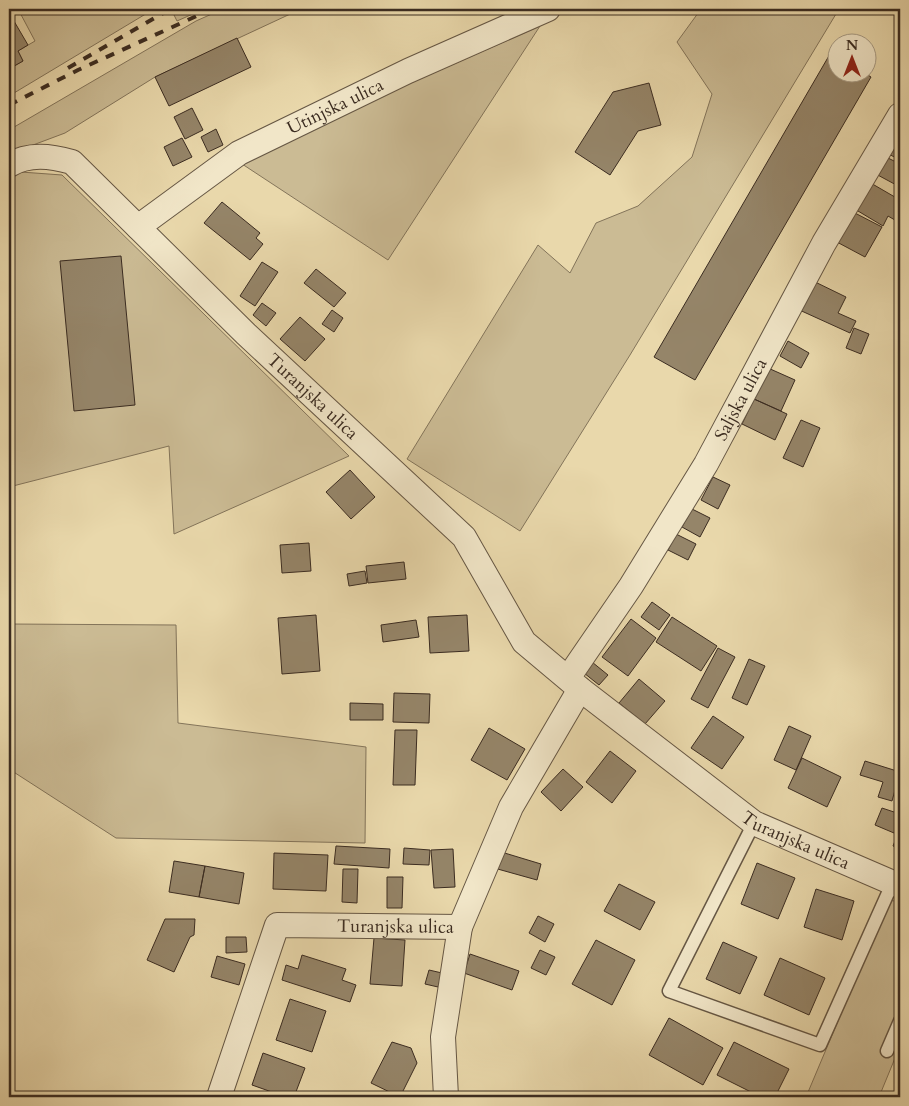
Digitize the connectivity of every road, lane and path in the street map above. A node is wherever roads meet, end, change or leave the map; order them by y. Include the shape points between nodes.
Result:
1 (548, 9) edge
2 (900, 115) edge
3 (9, 165) edge
4 (138, 227) junction
5 (574, 684) junction
6 (754, 823) junction
7 (896, 885) edge
8 (460, 927) junction
9 (900, 1021) edge
10 (888, 1051) dead end
11 (218, 1097) edge
12 (446, 1097) edge

1 - 4 street, Utinjska ulica via 408,71 239,153
2 - 5 street, Saljska ulica via 824,243 706,464
3 - 4 street, Turanjska ulica via 47,155 72,162
4 - 5 street, Turanjska ulica via 246,334 464,537 524,642
5 - 6 street, Turanjska ulica
5 - 8 street, Turanjska ulica via 511,807
6 - 7 street, Turanjska ulica
6 - 7 lane via 669,991 820,1045
8 - 11 street, Turanjska ulica via 277,925
8 - 12 street via 443,1037
9 - 10 lane

